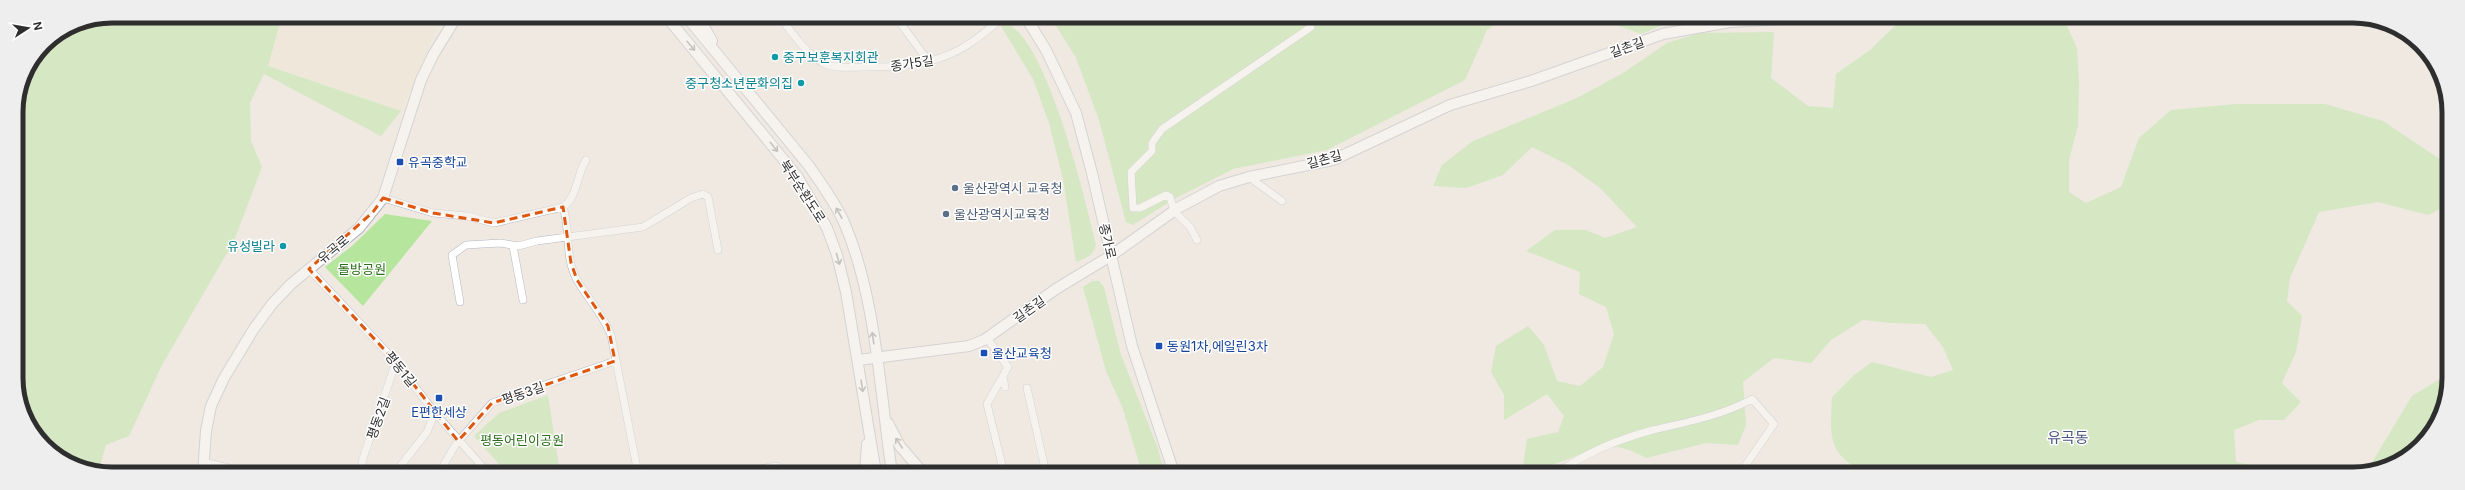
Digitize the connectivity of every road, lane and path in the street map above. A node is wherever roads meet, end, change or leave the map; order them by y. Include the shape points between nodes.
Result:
1 (453, 23) edge
2 (672, 23) edge
3 (692, 23) edge
4 (702, 23) edge
5 (785, 23) edge
6 (900, 23) edge
7 (996, 23) edge
8 (1029, 23) edge
9 (1724, 23) edge
10 (1311, 27) dead end
11 (929, 62) junction
12 (728, 67) junction
13 (586, 160) dead end
14 (1249, 177) junction
15 (383, 198) junction
16 (1282, 201) dead end
17 (564, 207) junction
18 (1174, 211) junction
19 (566, 239) junction
20 (1197, 240) dead end
21 (513, 246) junction
22 (718, 250) dead end
23 (1112, 255) junction
24 (309, 269) junction
25 (523, 300) dead end
26 (460, 302) dead end
27 (988, 338) junction
28 (876, 358) junction
29 (858, 360) junction
30 (615, 361) junction
31 (396, 362) junction
32 (1002, 377) junction
33 (1005, 387) dead end
34 (1027, 388) dead end
35 (882, 407) junction
36 (435, 413) junction
37 (868, 424) junction
38 (458, 441) junction
39 (204, 462) junction
40 (776, 466) dead end
41 (204, 467) edge
42 (224, 467) edge
43 (361, 467) edge
44 (400, 467) edge
45 (443, 467) edge
46 (482, 467) edge
47 (637, 467) edge
48 (772, 467) edge
49 (865, 467) edge
50 (875, 467) edge
51 (891, 467) edge
52 (918, 467) edge
53 (1003, 467) edge
54 (1045, 467) edge
55 (1172, 467) edge
56 (1568, 467) edge
57 (1744, 467) edge

1 - 15 main road, 유곡로 via 421,80
2 -> 29 main road, 북부순환도로 via 770,142 812,200 827,228 837,255
3 - 12 main road, 북부순환도로
4 - 12 main road
5 - 11 street, 종가5길 via 807,51 826,65 891,67
6 - 11 street
7 - 11 street, 종가5길 via 955,52
8 - 23 main road, 종가로 via 1050,57 1076,113
9 - 14 main road, 길촌길 via 1663,34 1531,81 1450,105 1332,160
10 - 18 street via 1162,129 1152,143 1152,151 1131,172 1132,204 1133,208 1140,208 1166,194 1170,197
28 -> 12 main road, 북부순환도로 via 864,289 843,220 828,192 809,166
13 - 17 street via 570,202
14 - 16 street
14 - 18 main road, 길촌길 via 1219,186
15 - 17 street via 433,213 467,216 494,223
15 - 24 main road, 유곡로 via 359,228
17 - 19 street
18 - 20 street via 1190,227
18 - 23 main road, 길촌길
19 - 21 street
19 - 22 street via 644,228 691,198 703,194 708,197
19 - 30 street via 577,280 608,326
21 - 25 street
21 - 26 street via 500,243 466,245 452,255
23 - 27 main road, 길촌길 via 1056,289
23 - 55 main road, 종가로 via 1132,346
24 - 31 street, 평동1길
24 - 39 main road, 유곡로 via 272,304 224,378 211,406
27 - 28 main road, 길촌길 via 969,346
27 - 32 street via 1008,367
28 - 29 main road, 길촌길
28 - 35 main road, 북부순환도로
29 -> 37 main road, 북부순환도로
30 - 38 street, 평동3길 via 492,403
30 - 47 street
31 - 36 street, 평동1길
31 - 43 street, 평동2길
32 - 33 street
32 - 53 street via 987,404
34 - 54 street
35 - 51 main road, 북부순환도로
52 -> 35 main road via 894,436
36 - 38 street, 평동1길
36 - 44 street via 427,432
37 - 49 main road
37 - 50 main road, 북부순환도로
38 - 45 street, 평동3길
38 - 46 street, 평동1길
39 - 41 main road, 유곡로
39 - 42 street
40 - 48 street
56 - 57 street via 1599,448 1653,430 1732,410 1752,399 1774,424

